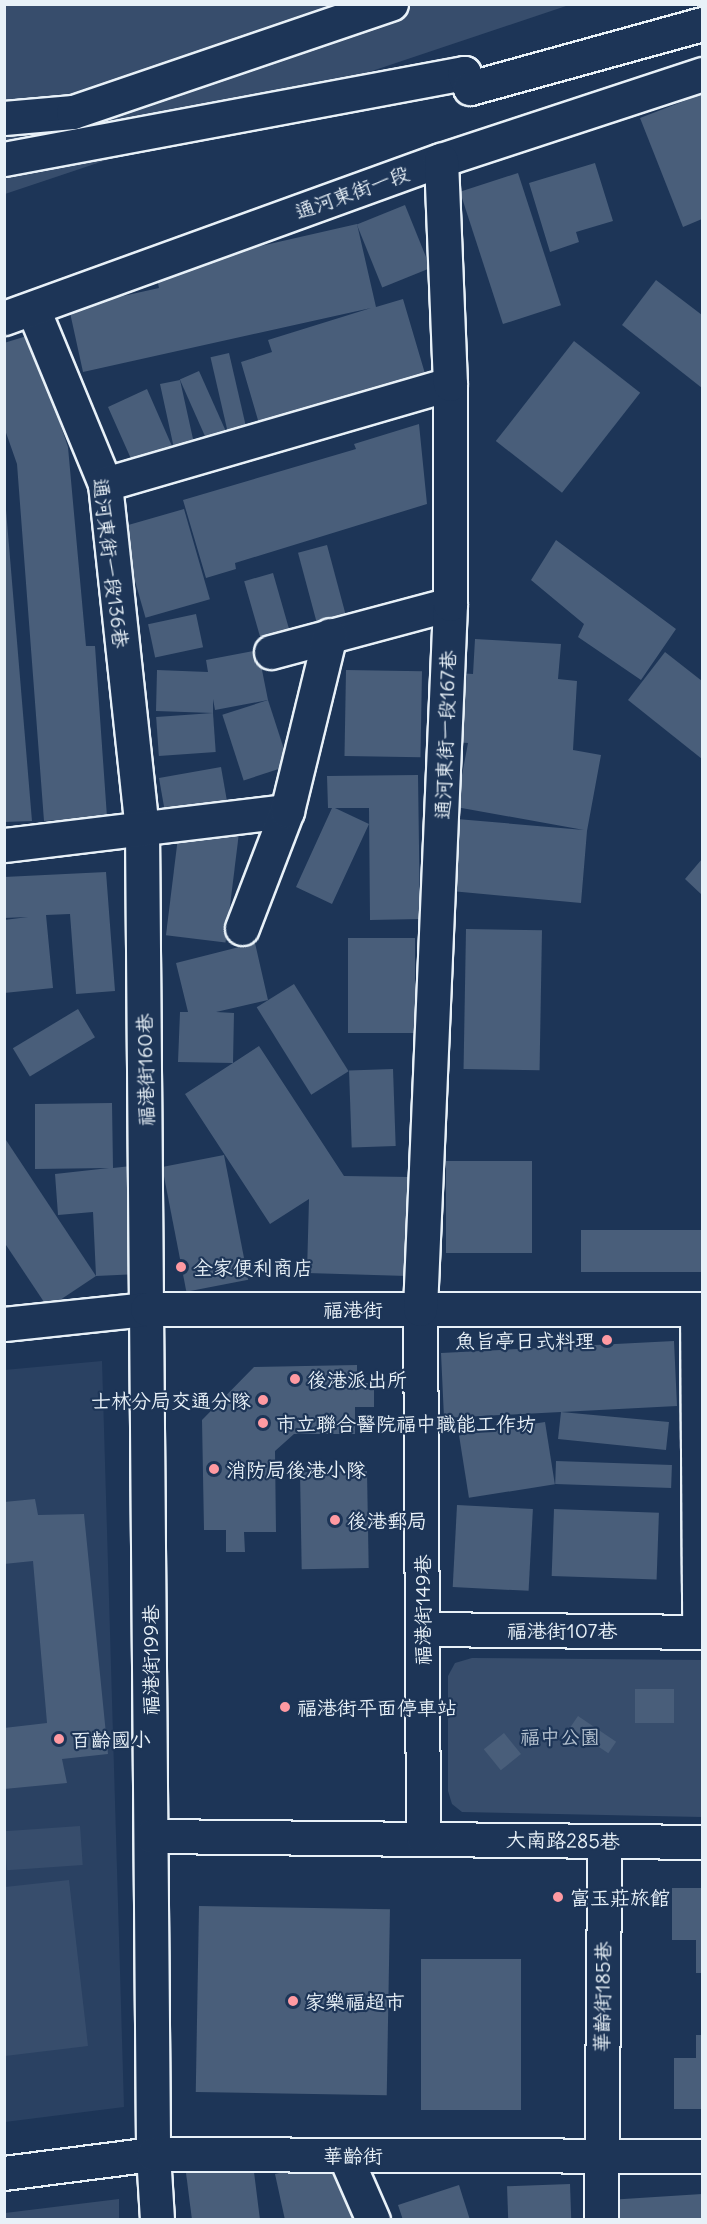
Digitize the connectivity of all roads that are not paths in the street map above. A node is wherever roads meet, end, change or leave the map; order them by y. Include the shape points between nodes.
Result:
1 (391, 4) edge
2 (702, 24) edge
3 (702, 74) edge
4 (4, 118) edge
5 (4, 159) edge
6 (441, 160) junction
7 (19, 313) edge
8 (450, 384) junction
9 (105, 484) junction
10 (450, 604) junction
11 (330, 635) junction
12 (272, 652) dead end
13 (287, 811) junction
14 (142, 830) junction
15 (4, 845) edge
16 (242, 927) dead end
17 (420, 1309) junction
18 (700, 1309) edge
19 (147, 1310) junction
20 (4, 1324) edge
21 (422, 1629) junction
22 (701, 1632) edge
23 (151, 1836) junction
24 (423, 1838) junction
25 (604, 1841) junction
26 (702, 1842) edge
27 (599, 2153) junction
28 (153, 2154) junction
29 (345, 2156) junction
30 (702, 2156) edge
31 (4, 2173) edge
32 (157, 2220) edge
33 (373, 2220) edge
34 (601, 2220) edge

1 - 4 street via 73,112
2 - 5 street via 470,88 464,73
3 - 6 street, 通河東街一段
6 - 7 street, 通河東街一段
6 - 8 street, 通河東街一段167巷
7 - 9 street, 通河東街一段136巷
8 - 9 street
8 - 10 street, 通河東街一段167巷
9 - 14 street, 通河東街一段136巷
10 - 11 street
10 - 17 street, 通河東街一段167巷
11 - 12 street
11 - 13 street
13 - 14 street
13 - 16 street
14 - 15 street
14 - 19 street, 福港街160巷
17 - 18 street, 福港街
17 - 19 street, 福港街
17 - 21 street, 福港街149巷
18 - 22 street
19 - 20 street, 福港街
19 - 23 street, 福港街199巷
21 - 22 street, 福港街107巷
21 - 24 street, 福港街149巷
23 - 24 street, 大南路285巷
23 - 28 street, 福港街199巷
24 - 25 street, 大南路285巷
25 - 26 street, 大南路285巷
25 - 27 street, 華齡街185巷
27 - 29 street, 華齡街
27 - 30 street, 華齡街
27 - 34 street, 華齡街185巷
28 - 29 street, 華齡街
28 - 31 street, 華齡街
28 - 32 street, 福港街199巷
29 - 33 street

